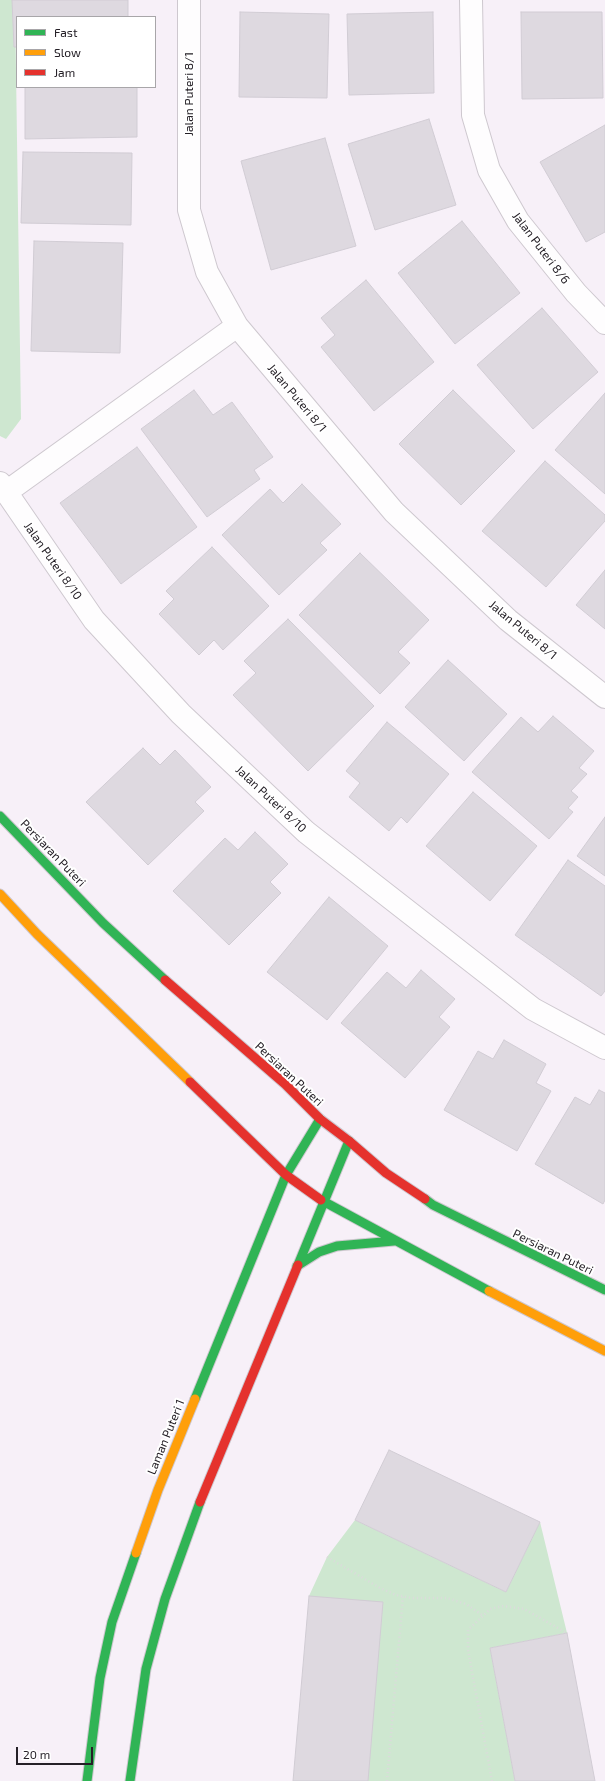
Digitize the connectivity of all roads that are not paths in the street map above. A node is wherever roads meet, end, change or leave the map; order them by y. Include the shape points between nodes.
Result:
1 (189, 0) edge
2 (471, 0) edge
3 (605, 323) edge
4 (237, 326) junction
5 (3, 488) edge
6 (605, 697) edge
7 (0, 816) edge
8 (0, 894) edge
9 (605, 1048) edge
10 (320, 1119) junction
11 (349, 1141) junction
12 (286, 1175) junction
13 (323, 1202) junction
14 (396, 1241) junction
15 (297, 1266) junction
16 (605, 1290) edge
17 (605, 1351) edge
18 (87, 1781) edge
19 (130, 1781) edge

1 - 4 street, Jalan Puteri 8/1 via 189,210 207,272
2 - 3 street, Jalan Puteri 8/6 via 473,115 489,170 518,221 576,293
4 - 5 street
4 - 6 street, Jalan Puteri 8/1 via 394,512 508,620
5 - 9 street, Jalan Puteri 8/10 via 94,620 181,714 306,832 533,1009
7 - 10 main road, Persiaran Puteri via 103,923 285,1084
8 - 12 main road via 37,934
10 - 11 main road, Persiaran Puteri
10 - 12 main road, Laman Puteri 1
11 - 13 main road
11 - 16 main road, Persiaran Puteri via 386,1173 433,1205
12 - 13 main road
12 - 18 main road, Laman Puteri 1 via 158,1490 112,1622 100,1678
13 - 14 main road
13 - 15 main road
14 - 15 main road via 337,1246 319,1252
14 - 17 main road
15 - 19 main road via 195,1512 165,1599 146,1669

